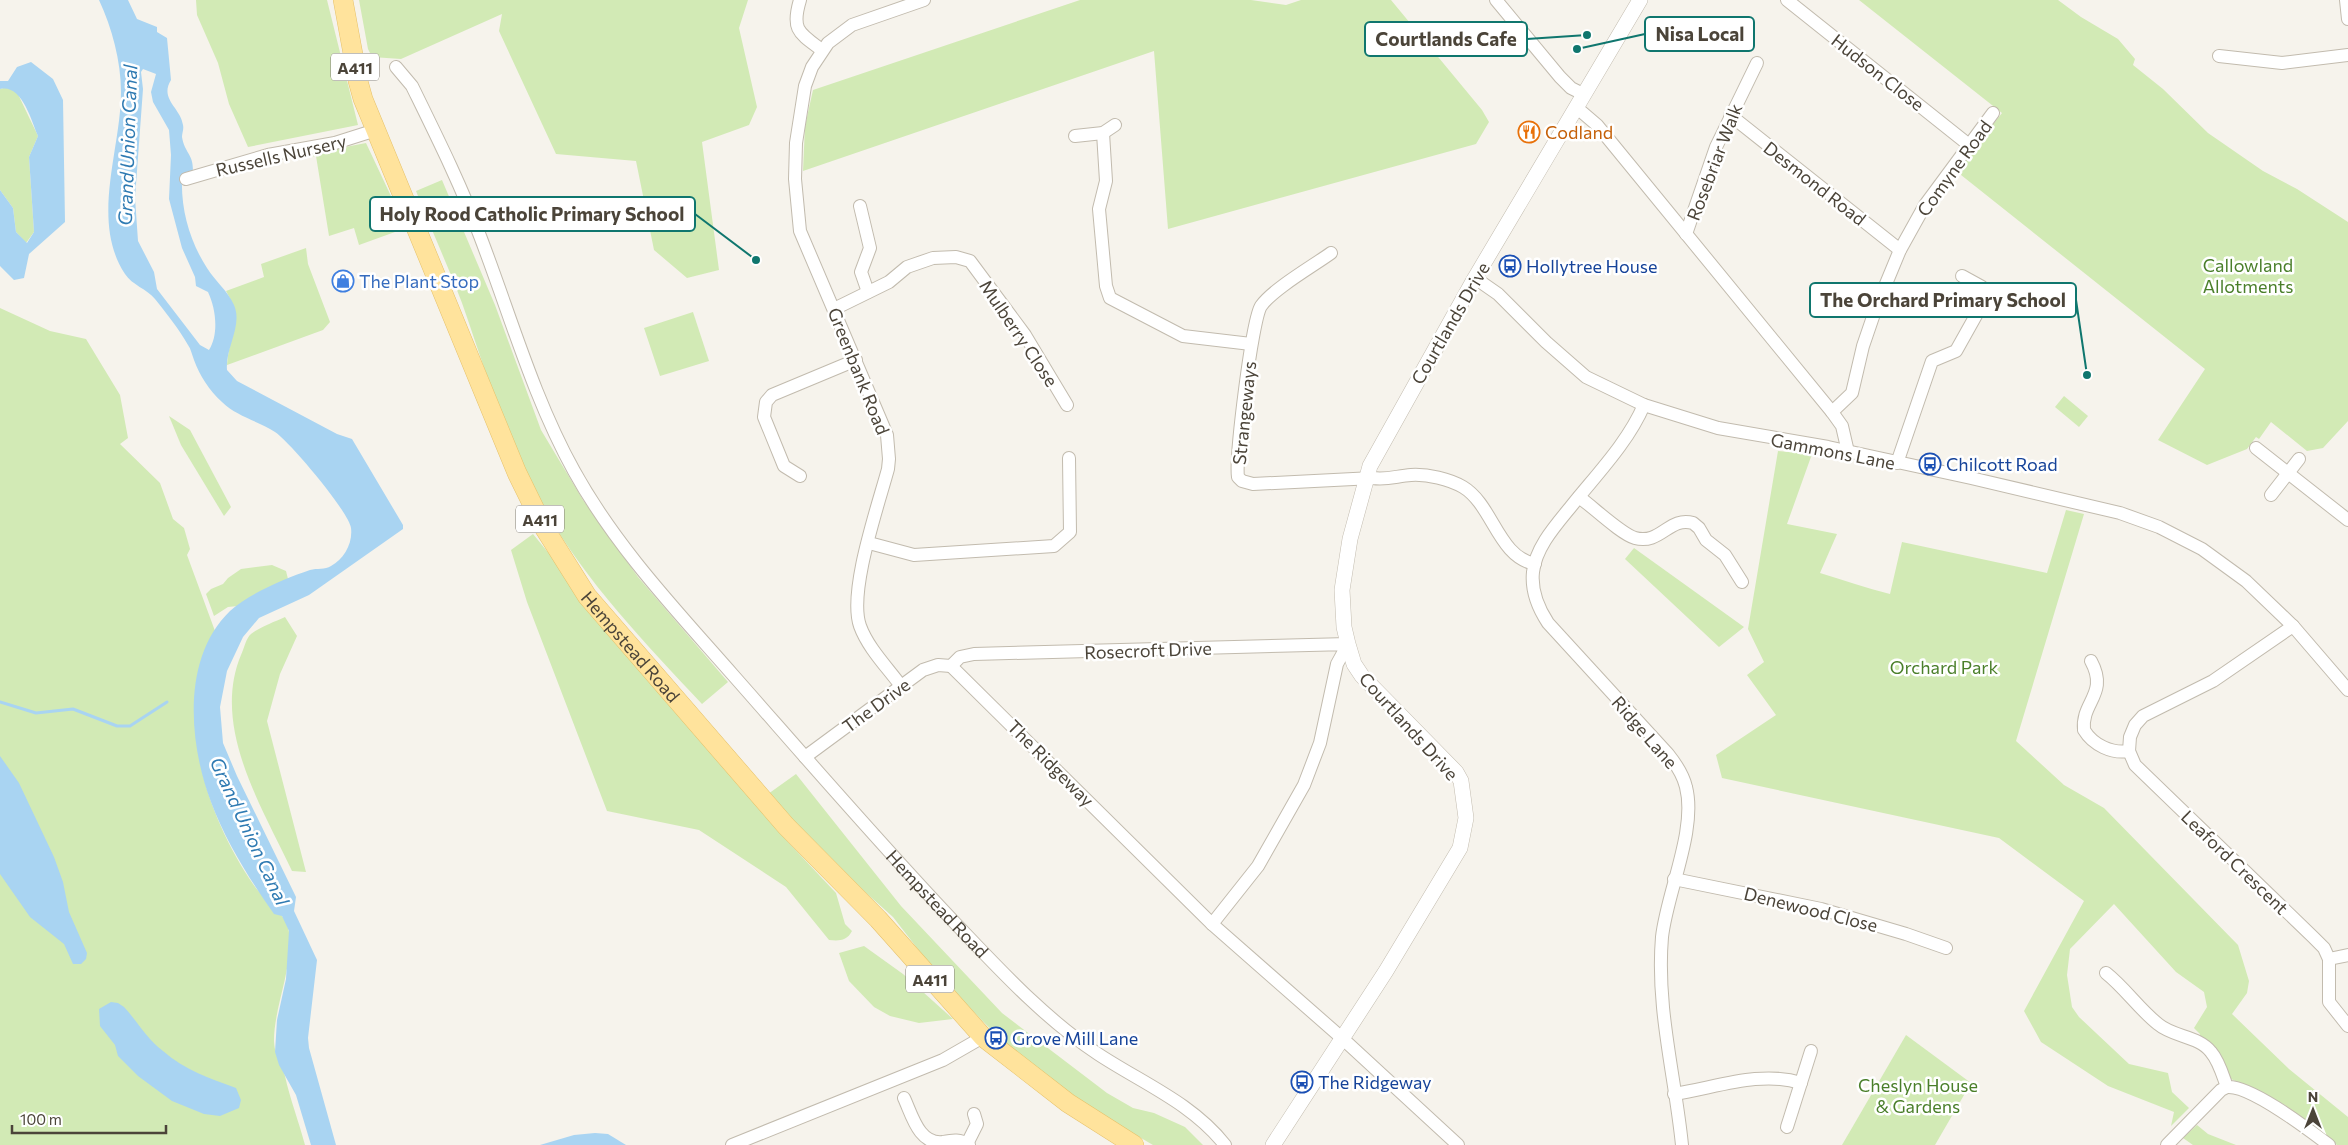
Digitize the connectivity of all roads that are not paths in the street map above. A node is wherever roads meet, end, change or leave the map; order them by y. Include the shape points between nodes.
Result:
1 (342, 0) edge
2 (800, 0) edge
3 (924, 0) edge
4 (1496, 0) edge
5 (1640, 0) edge
6 (1787, 0) edge
7 (2346, 0) edge
8 (2348, 19) edge
9 (822, 50) junction
10 (2348, 55) edge
11 (2219, 56) dead end
12 (1757, 64) dead end
13 (396, 67) dead end
14 (1580, 100) junction
15 (1993, 113) dead end
16 (1730, 115) junction
17 (1115, 125) dead end
18 (376, 130) junction
19 (1103, 133) junction
20 (1075, 136) dead end
21 (1969, 145) junction
22 (186, 179) dead end
23 (860, 206) dead end
24 (1686, 234) junction
25 (1900, 250) junction
26 (1331, 253) dead end
27 (1962, 276) dead end
28 (1475, 278) junction
29 (868, 292) junction
30 (834, 309) junction
31 (1251, 344) junction
32 (856, 360) junction
33 (1067, 405) dead end
34 (1644, 405) junction
35 (1832, 412) junction
36 (2256, 448) dead end
37 (1848, 452) junction
38 (1069, 458) dead end
39 (2299, 459) dead end
40 (1897, 463) junction
41 (2288, 473) junction
42 (800, 476) dead end
43 (1367, 478) junction
44 (2270, 495) dead end
45 (1578, 497) junction
46 (2348, 520) edge
47 (869, 543) junction
48 (1535, 564) junction
49 (1742, 582) dead end
50 (2292, 626) junction
51 (1348, 644) junction
52 (2091, 661) dead end
53 (952, 666) junction
54 (901, 686) junction
55 (2348, 690) edge
56 (2129, 751) junction
57 (805, 757) junction
58 (1674, 880) junction
59 (1212, 924) junction
60 (1946, 948) dead end
61 (2348, 955) edge
62 (2329, 959) junction
63 (2106, 973) dead end
64 (2348, 1026) edge
65 (983, 1037) junction
66 (1343, 1038) junction
67 (1811, 1051) dead end
68 (1801, 1083) junction
69 (2227, 1087) junction
70 (1674, 1094) junction
71 (904, 1098) dead end
72 (974, 1114) dead end
73 (1787, 1127) dead end
74 (968, 1144) edge
75 (732, 1145) edge
76 (1134, 1145) edge
77 (1225, 1145) edge
78 (1273, 1145) edge
79 (1458, 1145) edge
80 (1682, 1145) edge
81 (2167, 1145) edge
82 (2329, 1145) edge

1 - 18 main road, Hempstead Road / A411 via 358,81
2 - 9 street via 796,21 798,31
3 - 9 street, Greenbank Road via 852,25
4 - 14 street
5 - 14 street, Courtlands Drive
6 - 21 street, Hudson Close
7 - 8 street
9 - 30 street, Greenbank Road via 805,86 798,122 795,179 800,231
10 - 11 street via 2282,64
12 - 16 street, Rosebriar Walk
13 - 57 street, Hempstead Road via 412,86 436,135 478,231 553,433 591,501 644,574
14 - 24 street
14 - 28 street, Courtlands Drive
15 - 21 street, Comyne Road
16 - 24 street, Rosebriar Walk
16 - 25 street, Desmond Road
17 - 19 street
18 - 22 street, Russells Nursery via 335,144 268,155
18 - 65 main road, Hempstead Road / A411 via 516,473 543,526 587,596 786,826 878,919
19 - 20 street
19 - 31 street via 1106,180 1099,209 1110,298 1184,336
21 - 25 street, Comyne Road via 1937,185
23 - 29 street via 870,241 869,254 861,272
24 - 35 street
25 - 35 street, Comyne Road via 1863,346 1852,394
26 - 31 street, Strangeways via 1267,300 1257,315
27 - 40 street via 1982,287 1984,301 1956,351 1932,361
28 - 34 street, Gammons Lane via 1498,294 1586,377
28 - 43 street, Courtlands Drive via 1377,452
29 - 30 street
29 - 33 street, Mulberry Close via 889,282 907,267 933,258 956,257 970,261 1025,335
30 - 32 street, Greenbank Road
31 - 43 street, Strangeways via 1237,471 1240,479 1253,484
32 - 42 street via 772,395 766,402 764,416 784,466
32 - 47 street, Greenbank Road via 889,445 888,469
34 - 37 street, Gammons Lane via 1718,428
34 - 45 street, Ridge Lane via 1630,431
35 - 37 street via 1842,426
36 - 41 street
37 - 40 street, Gammons Lane
38 - 47 street via 1070,532 1054,546 919,555
39 - 41 street
40 - 50 street, Gammons Lane via 2142,520 2222,562 2264,597
41 - 44 street
41 - 46 street
43 - 48 street via 1386,480 1419,475 1463,488 1474,496 1516,555
43 - 51 street, Courtlands Drive via 1343,568 1342,606
45 - 48 street, Ridge Lane via 1545,542
45 - 49 street via 1622,532 1635,538 1655,538 1677,523 1693,523 1706,540 1725,555
47 - 54 street, Greenbank Road via 857,597 857,615 868,640
48 - 58 street, Ridge Lane via 1535,597 1548,623 1668,754 1681,774 1688,795 1688,814
50 - 55 street, Gammons Lane
50 - 56 street via 2213,681 2143,716 2132,731
51 - 53 street, Rosecroft Drive via 974,654 960,657
51 - 59 street via 1337,664 1320,743 1304,785 1258,866
51 - 66 street, Courtlands Drive via 1354,664 1362,676 1456,772 1461,781 1466,818 1460,848
52 - 56 street via 2098,675 2098,687 2085,718 2084,730 2110,750
53 - 54 street, The Drive via 931,666
53 - 59 street, The Ridgeway
54 - 57 street, The Drive
56 - 62 street, Leaford Crescent via 2135,765 2313,936
57 - 77 street, Hempstead Road via 1026,998 1096,1053 1188,1108
58 - 60 street, Denewood Close via 1821,909
58 - 70 street, Ridge Lane via 1660,969 1662,1010
59 - 66 street, The Ridgeway
61 - 62 street
62 - 64 street via 2329,1002
63 - 69 street via 2121,984 2160,1026 2197,1042 2211,1052
65 - 75 street via 943,1060
65 - 76 main road, Hempstead Road / A411 via 1068,1103
66 - 78 street, Courtlands Drive
66 - 79 street, The Ridgeway
67 - 68 street
68 - 70 street via 1767,1078
68 - 73 street
69 - 81 street
69 - 82 street via 2280,1109
70 - 80 street, Ridge Lane
71 - 74 street via 919,1130 927,1139 936,1143 952,1140
72 - 74 street via 976,1124

